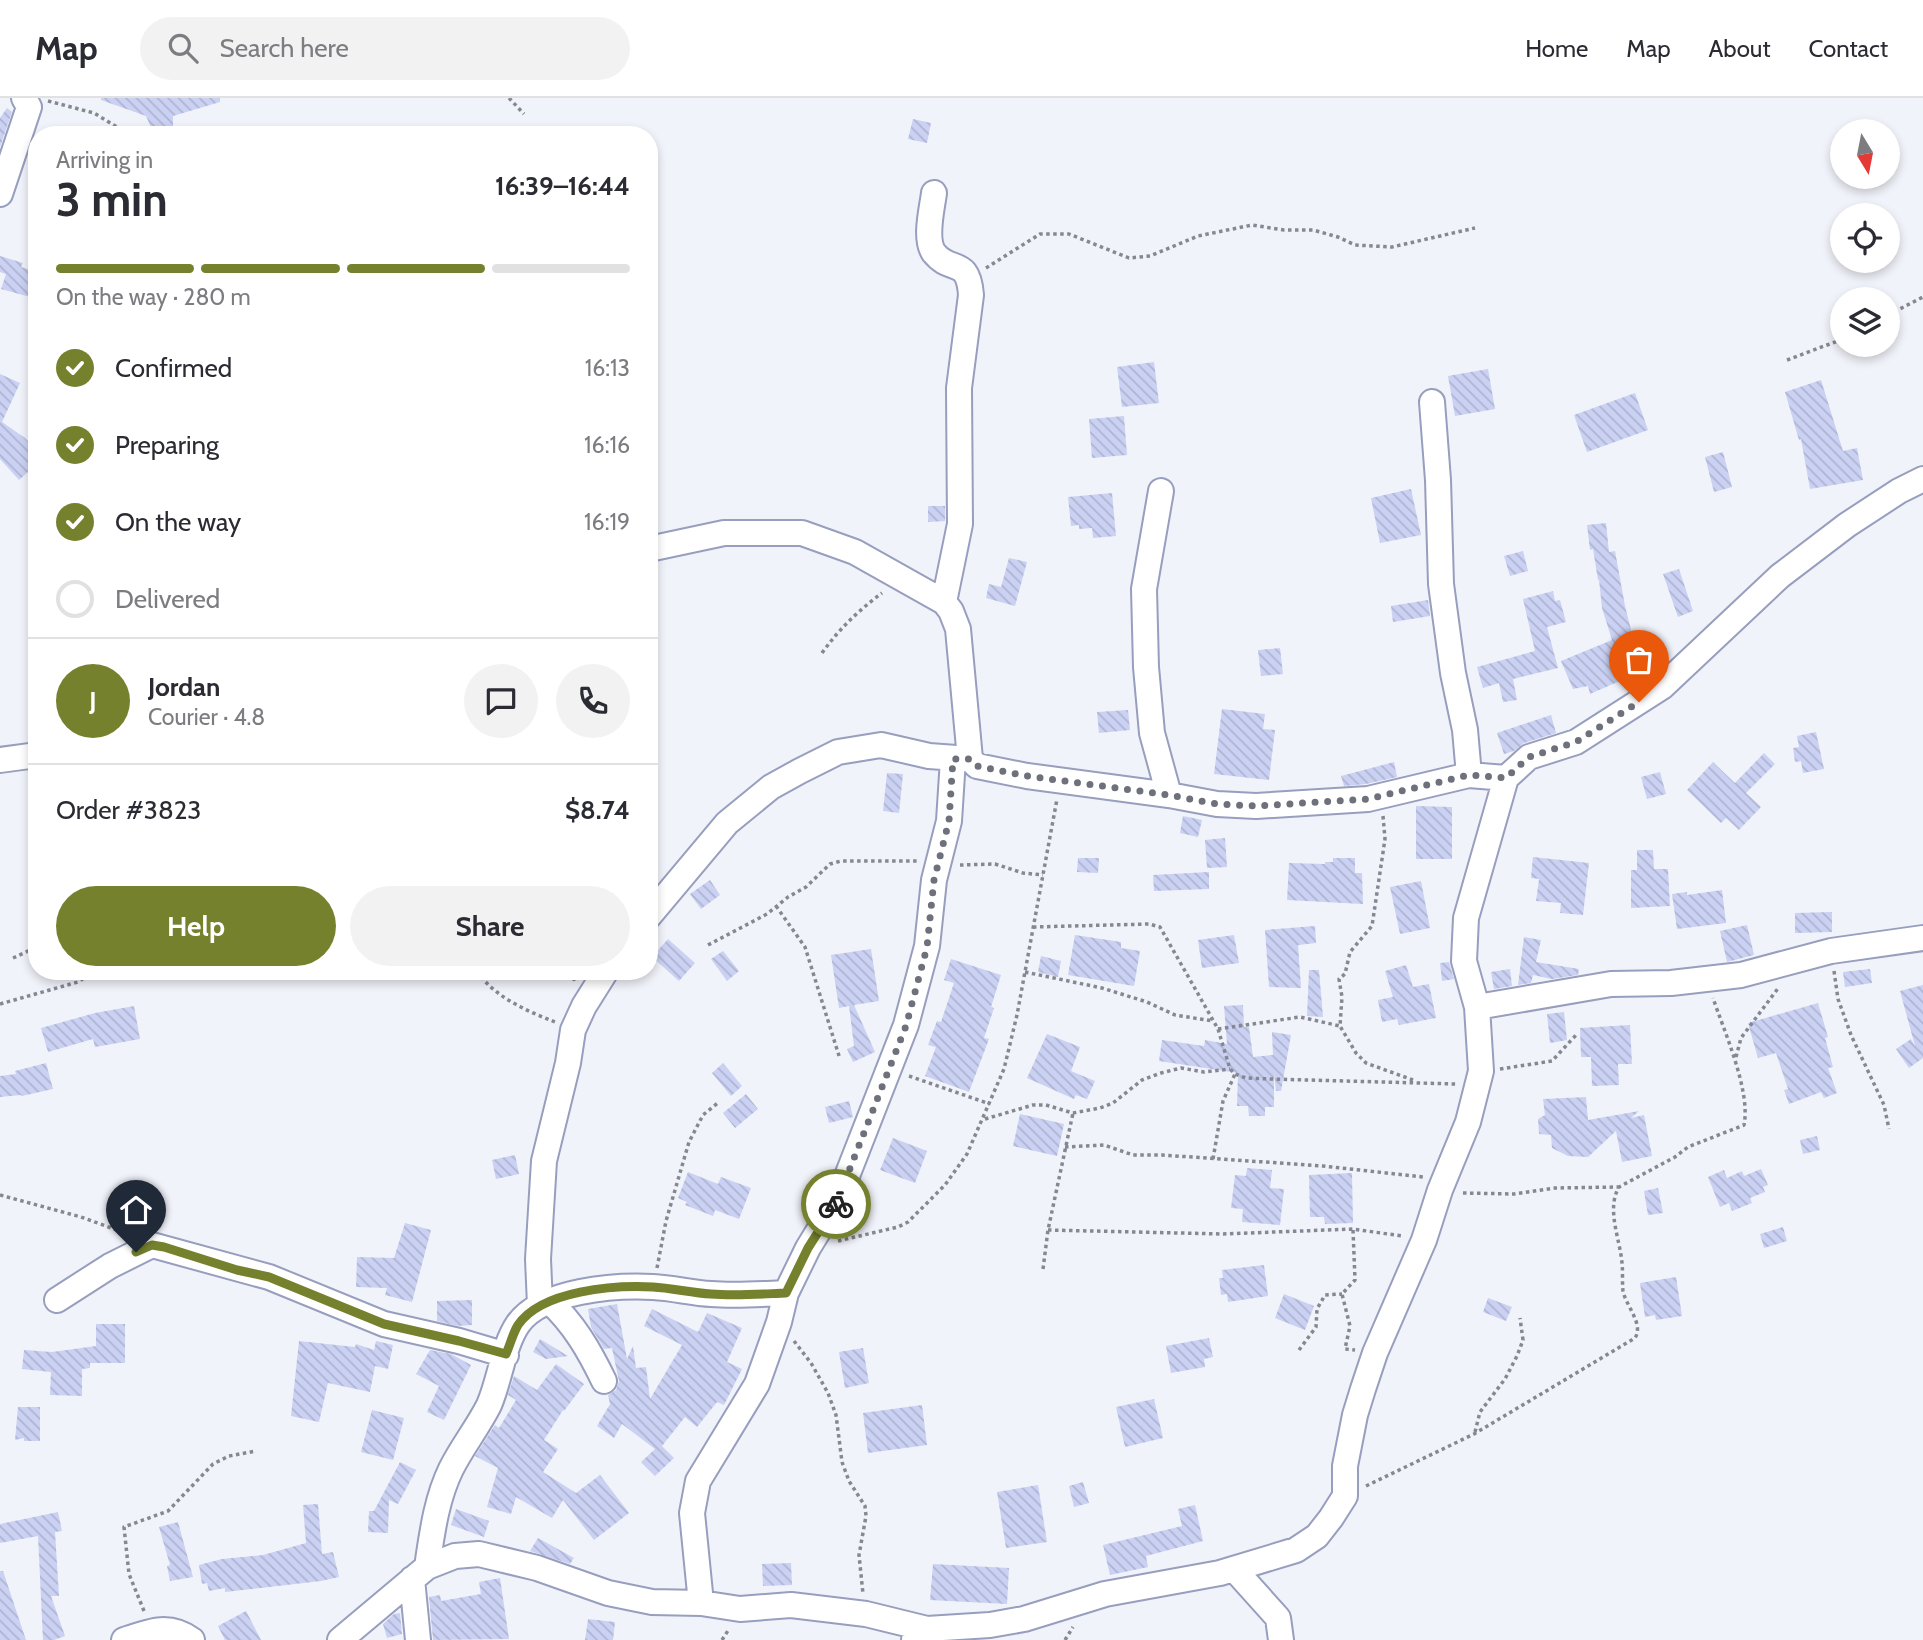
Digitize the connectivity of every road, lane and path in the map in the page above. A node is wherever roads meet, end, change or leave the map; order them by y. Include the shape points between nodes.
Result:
1 (24, 98) edge
2 (37, 98) edge
3 (509, 98) edge
4 (523, 114) dead end
5 (115, 126) edge
6 (934, 193) dead end
7 (0, 194) edge
8 (1475, 228) dead end
9 (970, 279) junction
10 (1923, 297) edge
11 (1900, 309) edge
12 (1830, 344) edge
13 (1787, 360) dead end
14 (1432, 402) dead end
15 (1923, 479) edge
16 (1161, 491) dead end
17 (658, 547) edge
18 (902, 577) junction
19 (944, 602) junction
20 (822, 653) dead end
21 (28, 756) edge
22 (962, 759) junction
23 (0, 760) edge
24 (1469, 775) junction
25 (1506, 778) junction
26 (1060, 781) junction
27 (1169, 795) junction
28 (1377, 797) junction
29 (940, 861) junction
30 (1043, 875) junction
31 (658, 905) edge
32 (776, 906) junction
33 (1033, 927) junction
34 (1923, 938) edge
35 (708, 944) dead end
36 (28, 951) edge
37 (1831, 951) junction
38 (13, 958) dead end
39 (1801, 959) junction
40 (1024, 972) junction
41 (1707, 979) junction
42 (81, 980) edge
43 (486, 980) edge
44 (600, 980) edge
45 (0, 1004) edge
46 (1477, 1007) junction
47 (1213, 1021) junction
48 (1340, 1026) junction
49 (1218, 1029) junction
50 (573, 1030) junction
51 (1577, 1034) dead end
52 (840, 1059) dead end
53 (1735, 1059) junction
54 (893, 1060) junction
55 (1230, 1069) junction
56 (1235, 1074) junction
57 (1479, 1077) junction
58 (1417, 1082) junction
59 (719, 1102) dead end
60 (990, 1104) junction
61 (1073, 1113) junction
62 (983, 1119) junction
63 (1889, 1129) dead end
64 (1065, 1147) junction
65 (1213, 1159) junction
66 (1443, 1185) junction
67 (1619, 1187) junction
68 (0, 1195) edge
69 (1353, 1229) junction
70 (1048, 1230) junction
71 (1424, 1240) junction
72 (152, 1245) junction
73 (808, 1248) junction
74 (1043, 1269) dead end
75 (653, 1287) junction
76 (786, 1293) junction
77 (1342, 1294) junction
78 (57, 1300) dead end
79 (545, 1303) junction
80 (1520, 1318) dead end
81 (779, 1321) junction
82 (1299, 1350) dead end
83 (1375, 1353) junction
84 (506, 1354) junction
85 (604, 1381) dead end
86 (1475, 1434) junction
87 (256, 1451) dead end
88 (1345, 1496) junction
89 (1234, 1569) junction
90 (420, 1573) junction
91 (701, 1604) junction
92 (866, 1614) junction
93 (154, 1632) junction
94 (920, 1634) edge
95 (124, 1640) edge
96 (192, 1640) edge
97 (340, 1640) edge
98 (418, 1640) edge
99 (1281, 1640) edge

1 - 7 street via 29,107
2 - 5 path via 94,113
3 - 4 path
6 - 9 street via 929,237 933,252 962,268
8 - 9 path via 1392,247 1355,245 1313,230 1252,225 1198,236 1150,256 1129,258 1069,234 1040,234
9 - 19 street via 959,388 960,524
10 - 11 path
12 - 13 path
14 - 24 street via 1441,584
15 - 25 street via 1847,525 1780,576 1662,687 1576,742 1529,757
16 - 27 street via 1144,589 1146,667 1152,733
17 - 18 street via 724,533 803,533 855,552
18 - 19 street
18 - 20 path via 859,611
19 - 22 street via 960,639
21 - 23 street
22 - 26 street
22 - 29 street
22 - 31 street via 881,745 838,752 760,795 727,823
24 - 25 street
24 - 28 street
25 - 46 street via 1466,918 1464,961
26 - 27 street
26 - 30 path
27 - 28 street via 1256,806
28 - 48 path via 1385,839 1372,926 1350,953 1345,974 1339,979
29 - 30 path via 995,864
29 - 32 path via 841,860
29 - 54 street via 927,947
30 - 33 path
32 - 35 path
32 - 52 path via 805,947
33 - 40 path
33 - 47 path via 1156,924
34 - 37 street
36 - 38 path
37 - 39 street
37 - 63 path via 1838,999 1884,1105
39 - 41 street
39 - 53 path via 1749,1025
40 - 47 path via 1102,988 1175,1015
40 - 60 path via 1004,1069
41 - 46 street via 1611,984
41 - 53 path
42 - 45 path
43 - 50 path via 524,1009
44 - 50 street
46 - 57 street
47 - 49 path
48 - 49 path via 1300,1017
48 - 58 path via 1366,1063
49 - 55 path
50 - 79 street via 541,1184 538,1259
51 - 57 path via 1552,1061
53 - 67 path via 1744,1125 1688,1147
54 - 60 path via 910,1077
54 - 73 street via 838,1199
55 - 56 path
55 - 61 path via 1204,1072 1181,1068 1161,1073 1142,1080 1113,1103
56 - 58 path via 1282,1080
56 - 65 path via 1223,1101
57 - 58 path via 1447,1085
57 - 66 street via 1468,1122
59 - 75 path via 703,1115 690,1142 666,1221
60 - 62 path
61 - 62 path via 1033,1105
61 - 64 path
62 - 73 path via 967,1154 916,1216 898,1227
64 - 65 path via 1104,1145 1145,1157
64 - 70 path
65 - 66 path via 1323,1166
66 - 67 path via 1473,1194
66 - 71 street
67 - 86 path via 1614,1209 1623,1293 1638,1333
68 - 72 path via 81,1217
69 - 70 path via 1223,1234
69 - 71 path
69 - 77 path via 1355,1280
70 - 74 path
71 - 83 street
72 - 78 street
72 - 84 street via 269,1277 384,1324
73 - 76 street
75 - 76 street via 712,1294
75 - 79 street via 587,1291
76 - 81 street
77 - 82 path via 1325,1295 1317,1309 1316,1327
77 - 83 path via 1350,1326 1345,1349
79 - 84 street via 517,1325
79 - 85 street via 573,1326
80 - 86 path via 1523,1340 1517,1356 1480,1412
81 - 91 street via 757,1384 698,1481 692,1513
81 - 92 path via 828,1393 842,1462 864,1506 859,1555
83 - 88 street via 1354,1415
84 - 90 street via 490,1402 442,1492
86 - 88 path
87 - 93 path via 213,1464 168,1511 124,1527 129,1574
88 - 89 street via 1317,1536 1296,1550
89 - 94 street via 1105,1594 1024,1619
89 - 99 street via 1278,1618
90 - 91 street via 455,1556 479,1555 537,1567 608,1593 652,1602
90 - 97 street
90 - 98 street
91 - 92 street via 740,1609 790,1605
92 - 94 street
93 - 95 street
93 - 96 street via 169,1629

